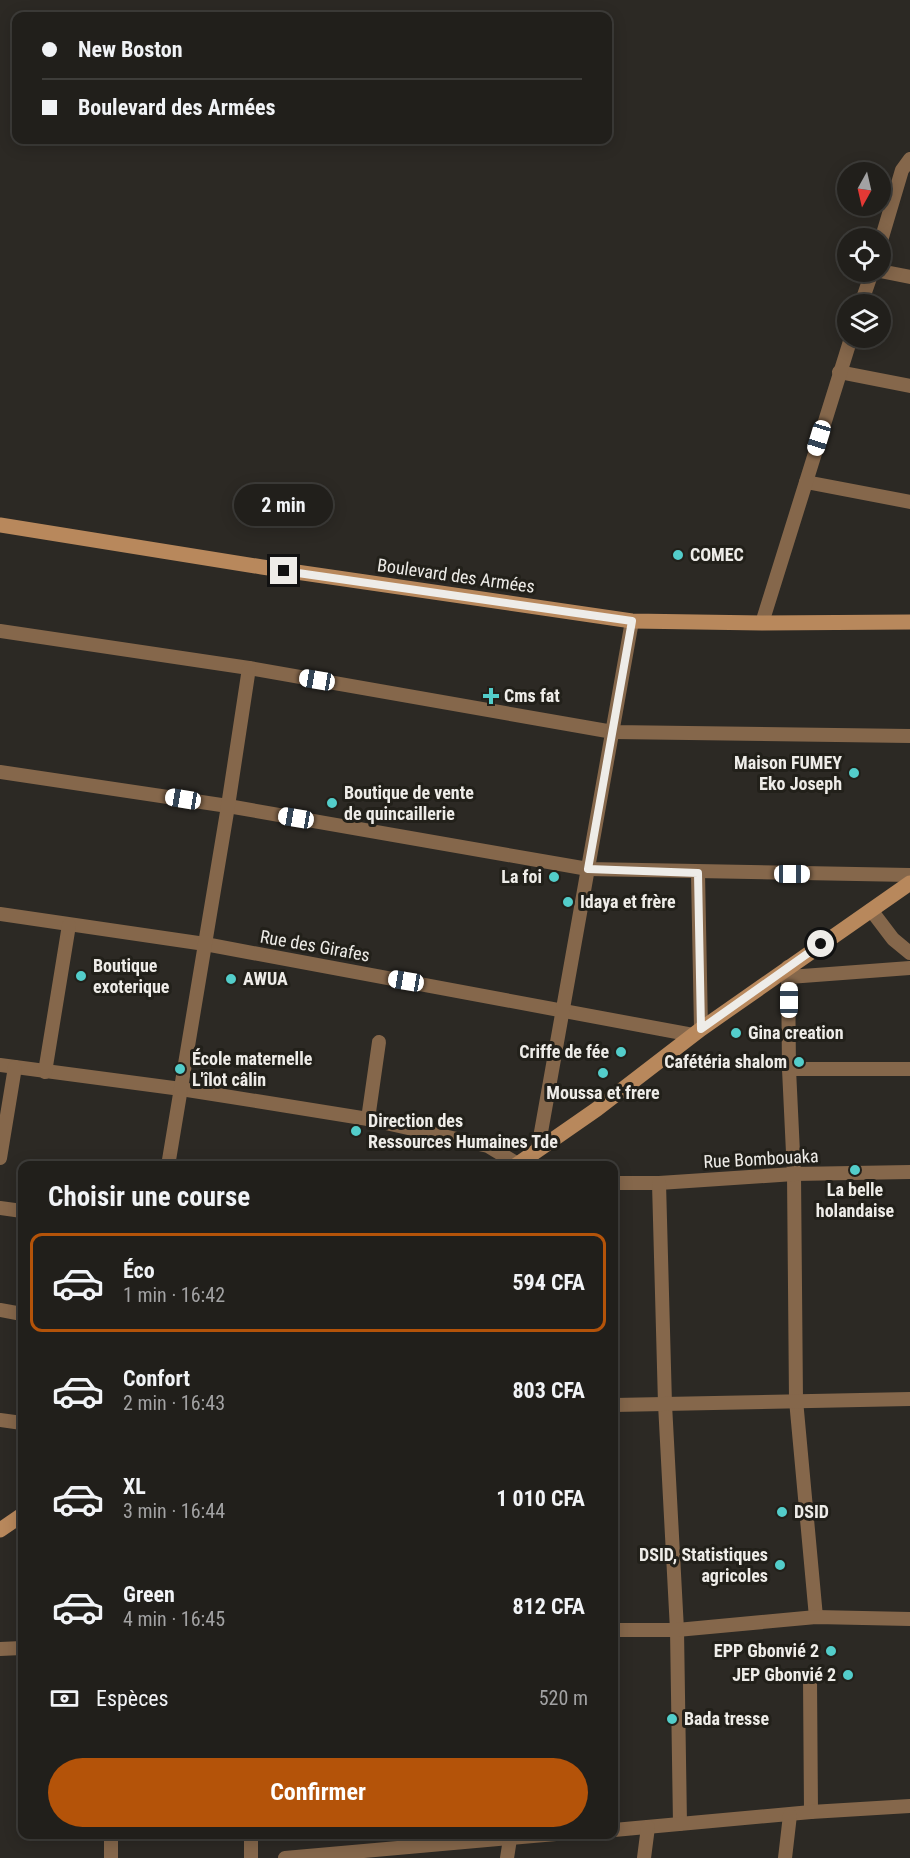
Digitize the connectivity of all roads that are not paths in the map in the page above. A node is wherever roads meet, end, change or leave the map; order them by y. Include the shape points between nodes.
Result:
1 (910, 159) edge
2 (885, 228) edge
3 (891, 273) edge
4 (910, 276) edge
5 (847, 348) edge
6 (839, 372) junction
7 (910, 386) edge
8 (806, 482) junction
9 (910, 502) edge
10 (0, 525) edge
11 (632, 621) junction
12 (910, 622) edge
13 (762, 623) junction
14 (0, 631) edge
15 (249, 668) junction
16 (613, 732) junction
17 (910, 736) edge
18 (0, 772) edge
19 (228, 806) junction
20 (588, 869) junction
21 (698, 873) junction
22 (910, 875) edge
23 (910, 883) edge
24 (871, 910) junction
25 (0, 914) edge
26 (69, 925) junction
27 (205, 944) junction
28 (910, 953) edge
29 (910, 968) edge
30 (788, 972) junction
31 (563, 1010) junction
32 (697, 1032) junction
33 (379, 1042) dead end
34 (0, 1065) edge
35 (15, 1067) junction
36 (910, 1068) edge
37 (789, 1069) junction
38 (45, 1072) junction
39 (181, 1089) junction
40 (368, 1119) junction
41 (538, 1149) junction
42 (0, 1158) edge
43 (169, 1161) edge
44 (512, 1161) edge
45 (523, 1161) edge
46 (910, 1172) edge
47 (794, 1174) junction
48 (618, 1183) edge
49 (659, 1183) junction
50 (0, 1208) edge
51 (18, 1210) edge
52 (0, 1310) edge
53 (18, 1313) edge
54 (910, 1399) edge
55 (796, 1400) junction
56 (664, 1404) junction
57 (618, 1405) edge
58 (0, 1420) edge
59 (18, 1422) edge
60 (18, 1518) edge
61 (0, 1530) edge
62 (816, 1617) junction
63 (910, 1619) edge
64 (618, 1630) edge
65 (676, 1630) junction
66 (18, 1648) edge
67 (0, 1649) edge
68 (810, 1679) dead end
69 (910, 1806) edge
70 (811, 1812) junction
71 (790, 1815) junction
72 (680, 1824) junction
73 (648, 1827) junction
74 (618, 1830) edge
75 (111, 1839) edge
76 (251, 1839) edge
77 (510, 1839) joint
78 (399, 1841) edge
79 (360, 1855) edge
80 (111, 1858) edge
81 (251, 1858) edge
82 (285, 1858) edge
83 (507, 1858) edge
84 (644, 1858) edge
85 (784, 1858) edge

1 - 2 street via 902,170
3 - 4 street
5 - 6 street
6 - 7 street
6 - 8 street
8 - 9 street
8 - 13 street
10 - 11 street, Boulevard des Armées
11 - 13 street, Boulevard des Armées
11 - 16 street
12 - 13 street, Boulevard des Armées
14 - 15 street
15 - 16 street
15 - 19 street
16 - 17 street
16 - 20 street
18 - 19 street
19 - 20 street
19 - 27 street
20 - 21 street
20 - 31 street
21 - 22 street
21 - 32 street
23 - 24 street
24 - 28 street via 893,939
24 - 30 street
25 - 26 street, Rue des Girafes
26 - 27 street, Rue des Girafes
26 - 38 street
27 - 31 street, Rue des Girafes
27 - 39 street
29 - 30 street
30 - 32 street
30 - 37 street
31 - 32 street, Rue des Girafes
31 - 41 street
32 - 41 street
33 - 40 street
34 - 35 street
35 - 38 street
35 - 42 street
36 - 37 street
37 - 47 street
38 - 39 street
39 - 40 street
39 - 43 street
40 - 44 street via 488,1146
41 - 45 street
46 - 47 street, Rue Bombouaka
47 - 49 street, Rue Bombouaka
47 - 55 street
48 - 49 street, Rue Bombouaka
49 - 56 street
50 - 51 street
52 - 53 street
54 - 55 street
55 - 56 street
55 - 62 street
56 - 57 street
56 - 65 street
58 - 59 street
60 - 61 street
62 - 63 street
62 - 65 street
64 - 65 street
65 - 72 street
66 - 67 street
68 - 70 street
69 - 70 street
70 - 71 street
71 - 72 street
71 - 85 street
72 - 73 street
73 - 74 street
73 - 84 street
75 - 80 street
76 - 81 street
77 - 78 street
77 - 83 street
78 - 79 street
79 - 82 street

